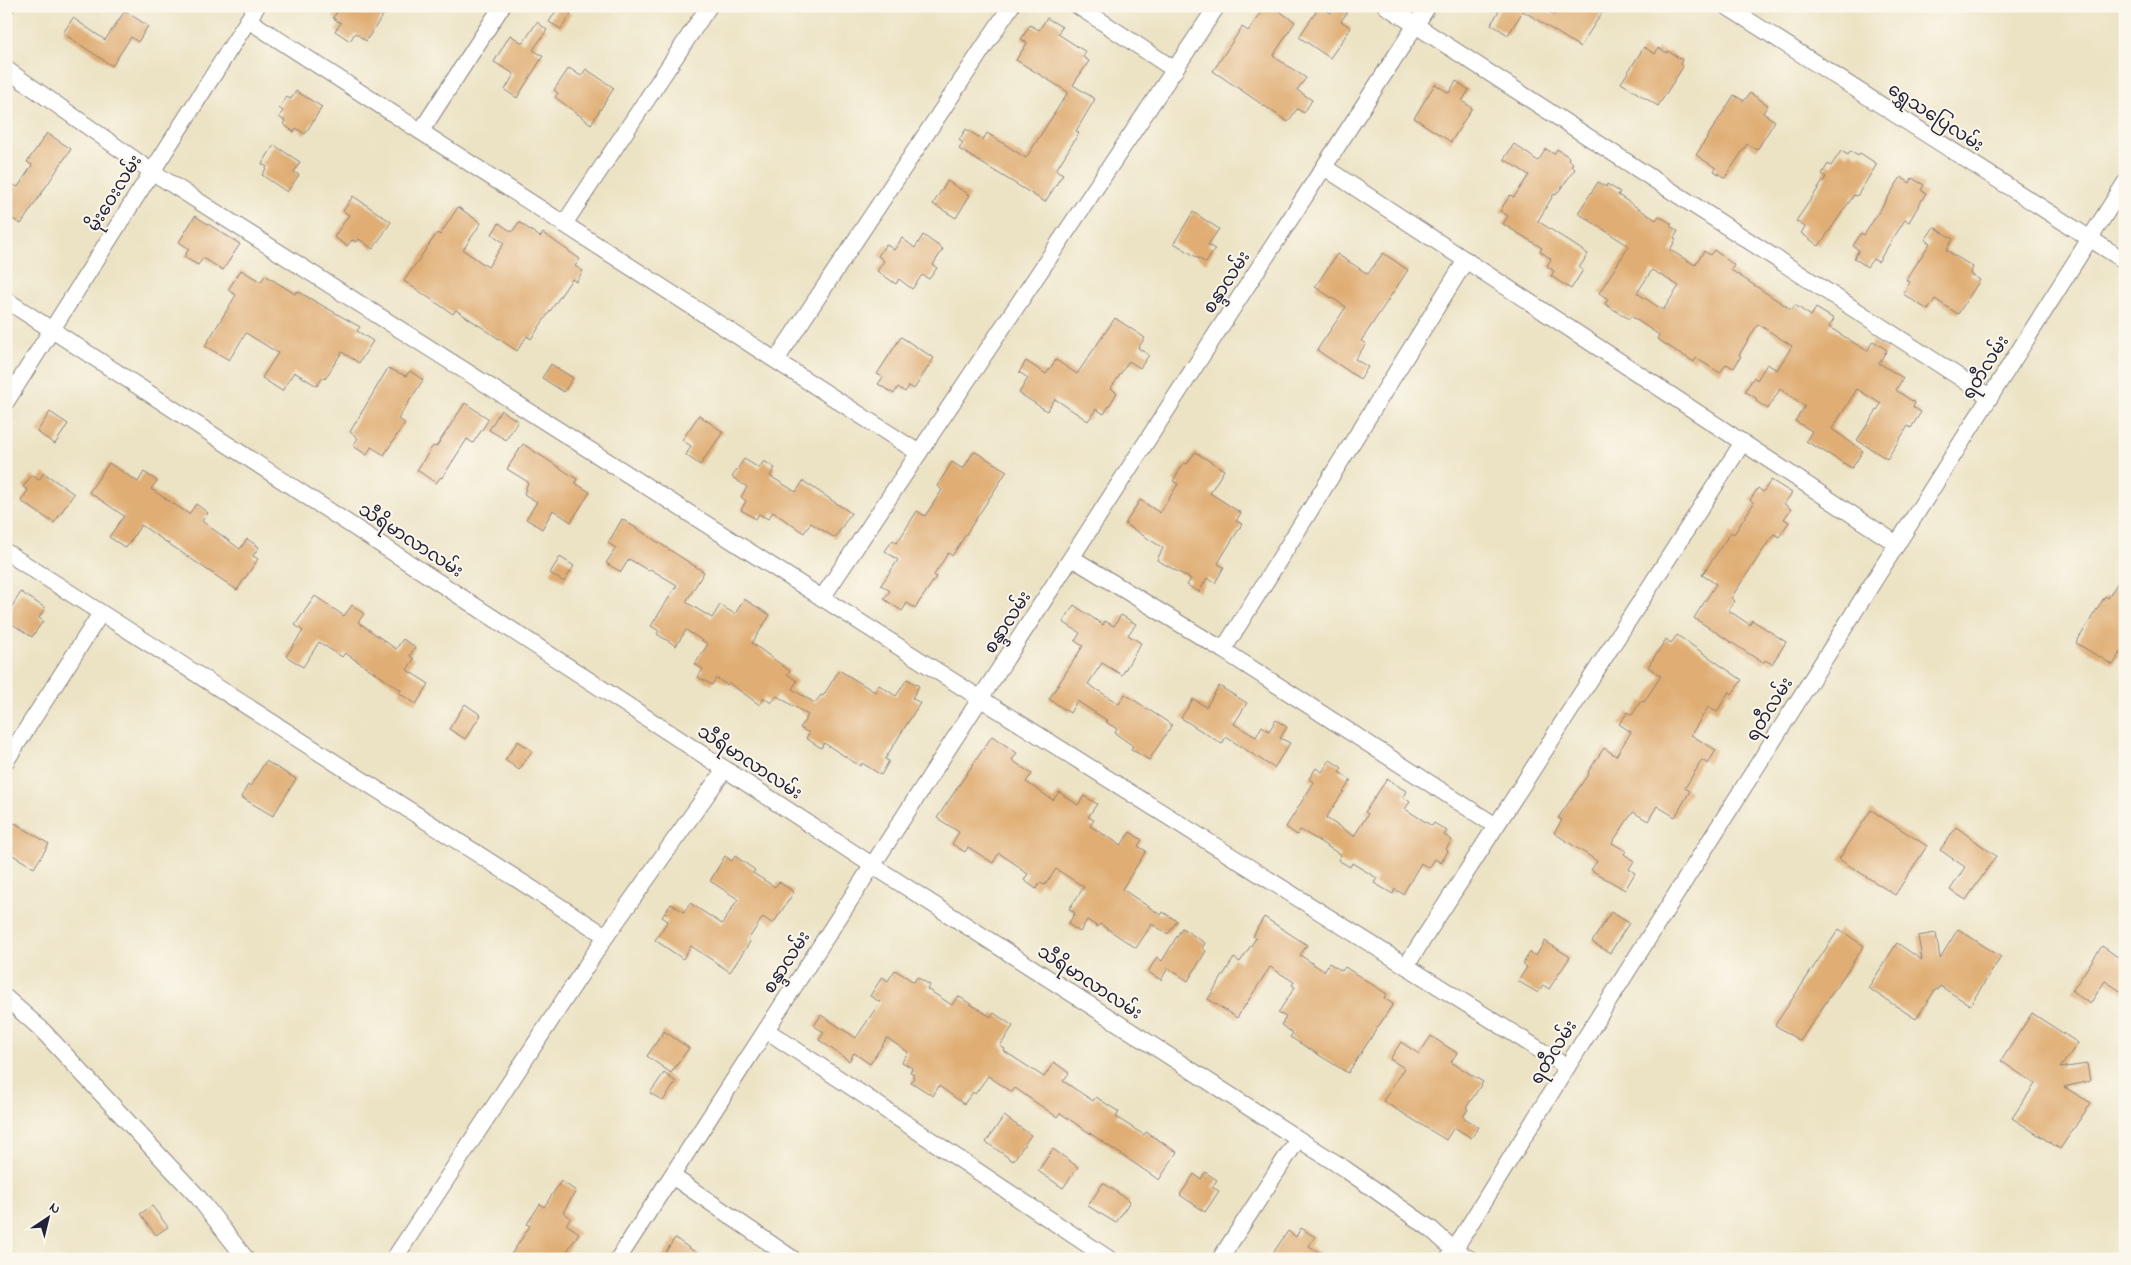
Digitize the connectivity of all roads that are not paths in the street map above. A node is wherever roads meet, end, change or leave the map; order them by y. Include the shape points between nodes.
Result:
1 (502, 6) edge
2 (709, 6) edge
3 (1011, 6) edge
4 (1078, 6) edge
5 (1217, 6) edge
6 (1386, 6) edge
7 (1428, 6) edge
8 (1726, 6) edge
9 (252, 13) edge
10 (1415, 25) junction
11 (6, 69) edge
12 (1175, 70) junction
13 (421, 131) junction
14 (1324, 167) junction
15 (151, 170) junction
16 (2125, 183) edge
17 (564, 224) junction
18 (2089, 240) junction
19 (1466, 260) junction
20 (2125, 261) edge
21 (6, 300) edge
22 (53, 330) junction
23 (776, 360) junction
24 (1990, 397) junction
25 (6, 402) edge
26 (1743, 442) junction
27 (919, 453) junction
28 (1897, 544) junction
29 (6, 552) edge
30 (1072, 558) junction
31 (822, 598) junction
32 (101, 613) junction
33 (1223, 650) junction
34 (981, 699) junction
35 (6, 761) edge
36 (725, 769) junction
37 (1496, 826) junction
38 (872, 865) junction
39 (606, 936) junction
40 (1406, 966) junction
41 (6, 998) edge
42 (766, 1030) junction
43 (1567, 1067) junction
44 (1298, 1139) junction
45 (672, 1176) junction
46 (1452, 1254) edge
47 (246, 1259) edge
48 (394, 1259) edge
49 (618, 1259) edge
50 (793, 1259) edge
51 (1109, 1259) edge
52 (1220, 1259) edge
53 (1470, 1259) edge

1 - 13 street
2 - 17 street
3 - 23 street
4 - 12 street
5 - 12 street
6 - 10 street
7 - 10 street, စန္ဒာလမ်း
8 - 18 street, ရွှေသပြေလမ်း
9 - 13 street
9 - 15 street, မိုးဝေးလမ်း
10 - 14 street, စန္ဒာလမ်း
10 - 24 street
11 - 15 street
12 - 27 street
13 - 17 street
14 - 19 street
14 - 30 street, စန္ဒာလမ်း
15 - 22 street, မိုးဝေးလမ်း
15 - 31 street
16 - 18 street, ရတီလမ်း
17 - 23 street
18 - 20 street, ရွှေသပြေလမ်း
18 - 24 street, ရတီလမ်း
19 - 26 street
19 - 33 street
21 - 22 street, သီရိမာလာလမ်း
22 - 25 street, မိုးဝေးလမ်း
22 - 36 street, သီရိမာလာလမ်း
23 - 27 street
24 - 28 street, ရတီလမ်း
26 - 28 street
26 - 37 street
27 - 31 street
28 - 43 street, ရတီလမ်း
29 - 32 street
30 - 33 street
30 - 34 street, စန္ဒာလမ်း
31 - 34 street
32 - 35 street
32 - 39 street
33 - 37 street
34 - 38 street, စန္ဒာလမ်း
34 - 40 street
36 - 38 street, သီရိမာလာလမ်း
36 - 39 street
37 - 40 street
38 - 42 street, စန္ဒာလမ်း
38 - 44 street, သီရိမာလာလမ်း
39 - 48 street
40 - 43 street
41 - 47 street via 41,1029 198,1197
42 - 45 street, စန္ဒာလမ်း
42 - 51 street
43 - 46 street, ရတီလမ်း
44 - 46 street, သီရိမာလာလမ်း via 1423,1224
44 - 52 street
45 - 49 street, စန္ဒာလမ်း
45 - 50 street
46 - 53 street, သီရိမာလာလမ်း

